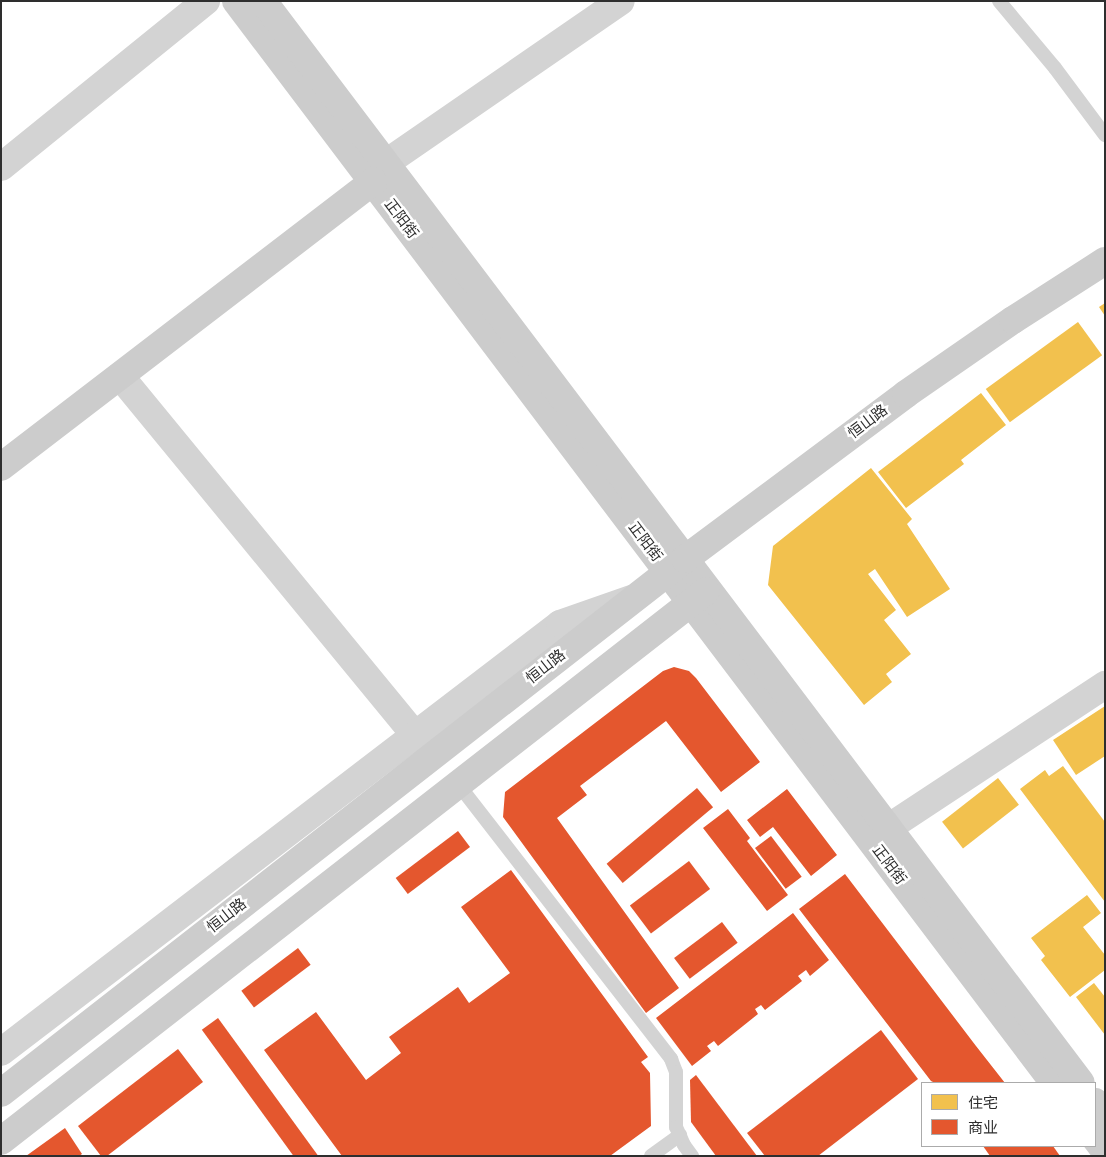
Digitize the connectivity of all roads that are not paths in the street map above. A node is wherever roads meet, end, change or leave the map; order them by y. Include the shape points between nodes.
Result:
1 (206, 1) edge
2 (236, 1) edge
3 (263, 1) edge
4 (621, 1) edge
5 (999, 1) edge
6 (1105, 135) edge
7 (1, 167) edge
8 (379, 172) junction
9 (1105, 261) edge
10 (120, 376) junction
11 (1, 467) edge
12 (677, 566) junction
13 (637, 596) junction
14 (699, 596) junction
15 (1105, 686) edge
16 (414, 735) junction
17 (432, 756) junction
18 (458, 784) junction
19 (888, 828) junction
20 (1, 1052) edge
21 (1053, 1082) edge
22 (1080, 1082) edge
23 (1, 1092) edge
24 (1096, 1103) edge
25 (1105, 1115) edge
26 (680, 1134) junction
27 (1096, 1139) edge
28 (1, 1141) edge
29 (1105, 1151) edge
30 (651, 1156) edge
31 (692, 1156) edge

1 - 7 street
2 - 8 main road, 正阳街
3 - 8 main road, 正阳街
4 - 8 street
5 - 6 lane
8 - 10 main road
8 - 12 main road, 正阳街
9 - 12 main road, 恒山路 via 906,394
10 - 11 main road
10 - 16 street
12 - 13 main road, 恒山路
12 - 14 main road, 正阳街
13 - 16 street via 560,624
13 - 17 main road, 恒山路
14 - 18 main road
14 - 19 main road, 正阳街
14 - 21 main road, 正阳街
15 - 19 street
16 - 17 street
16 - 20 street
17 - 23 main road, 恒山路
18 - 26 lane via 671,1059 676,1072 676,1127
18 - 28 main road
19 - 22 main road, 正阳街
24 - 25 main road
26 - 30 lane
26 - 31 lane
27 - 29 main road

